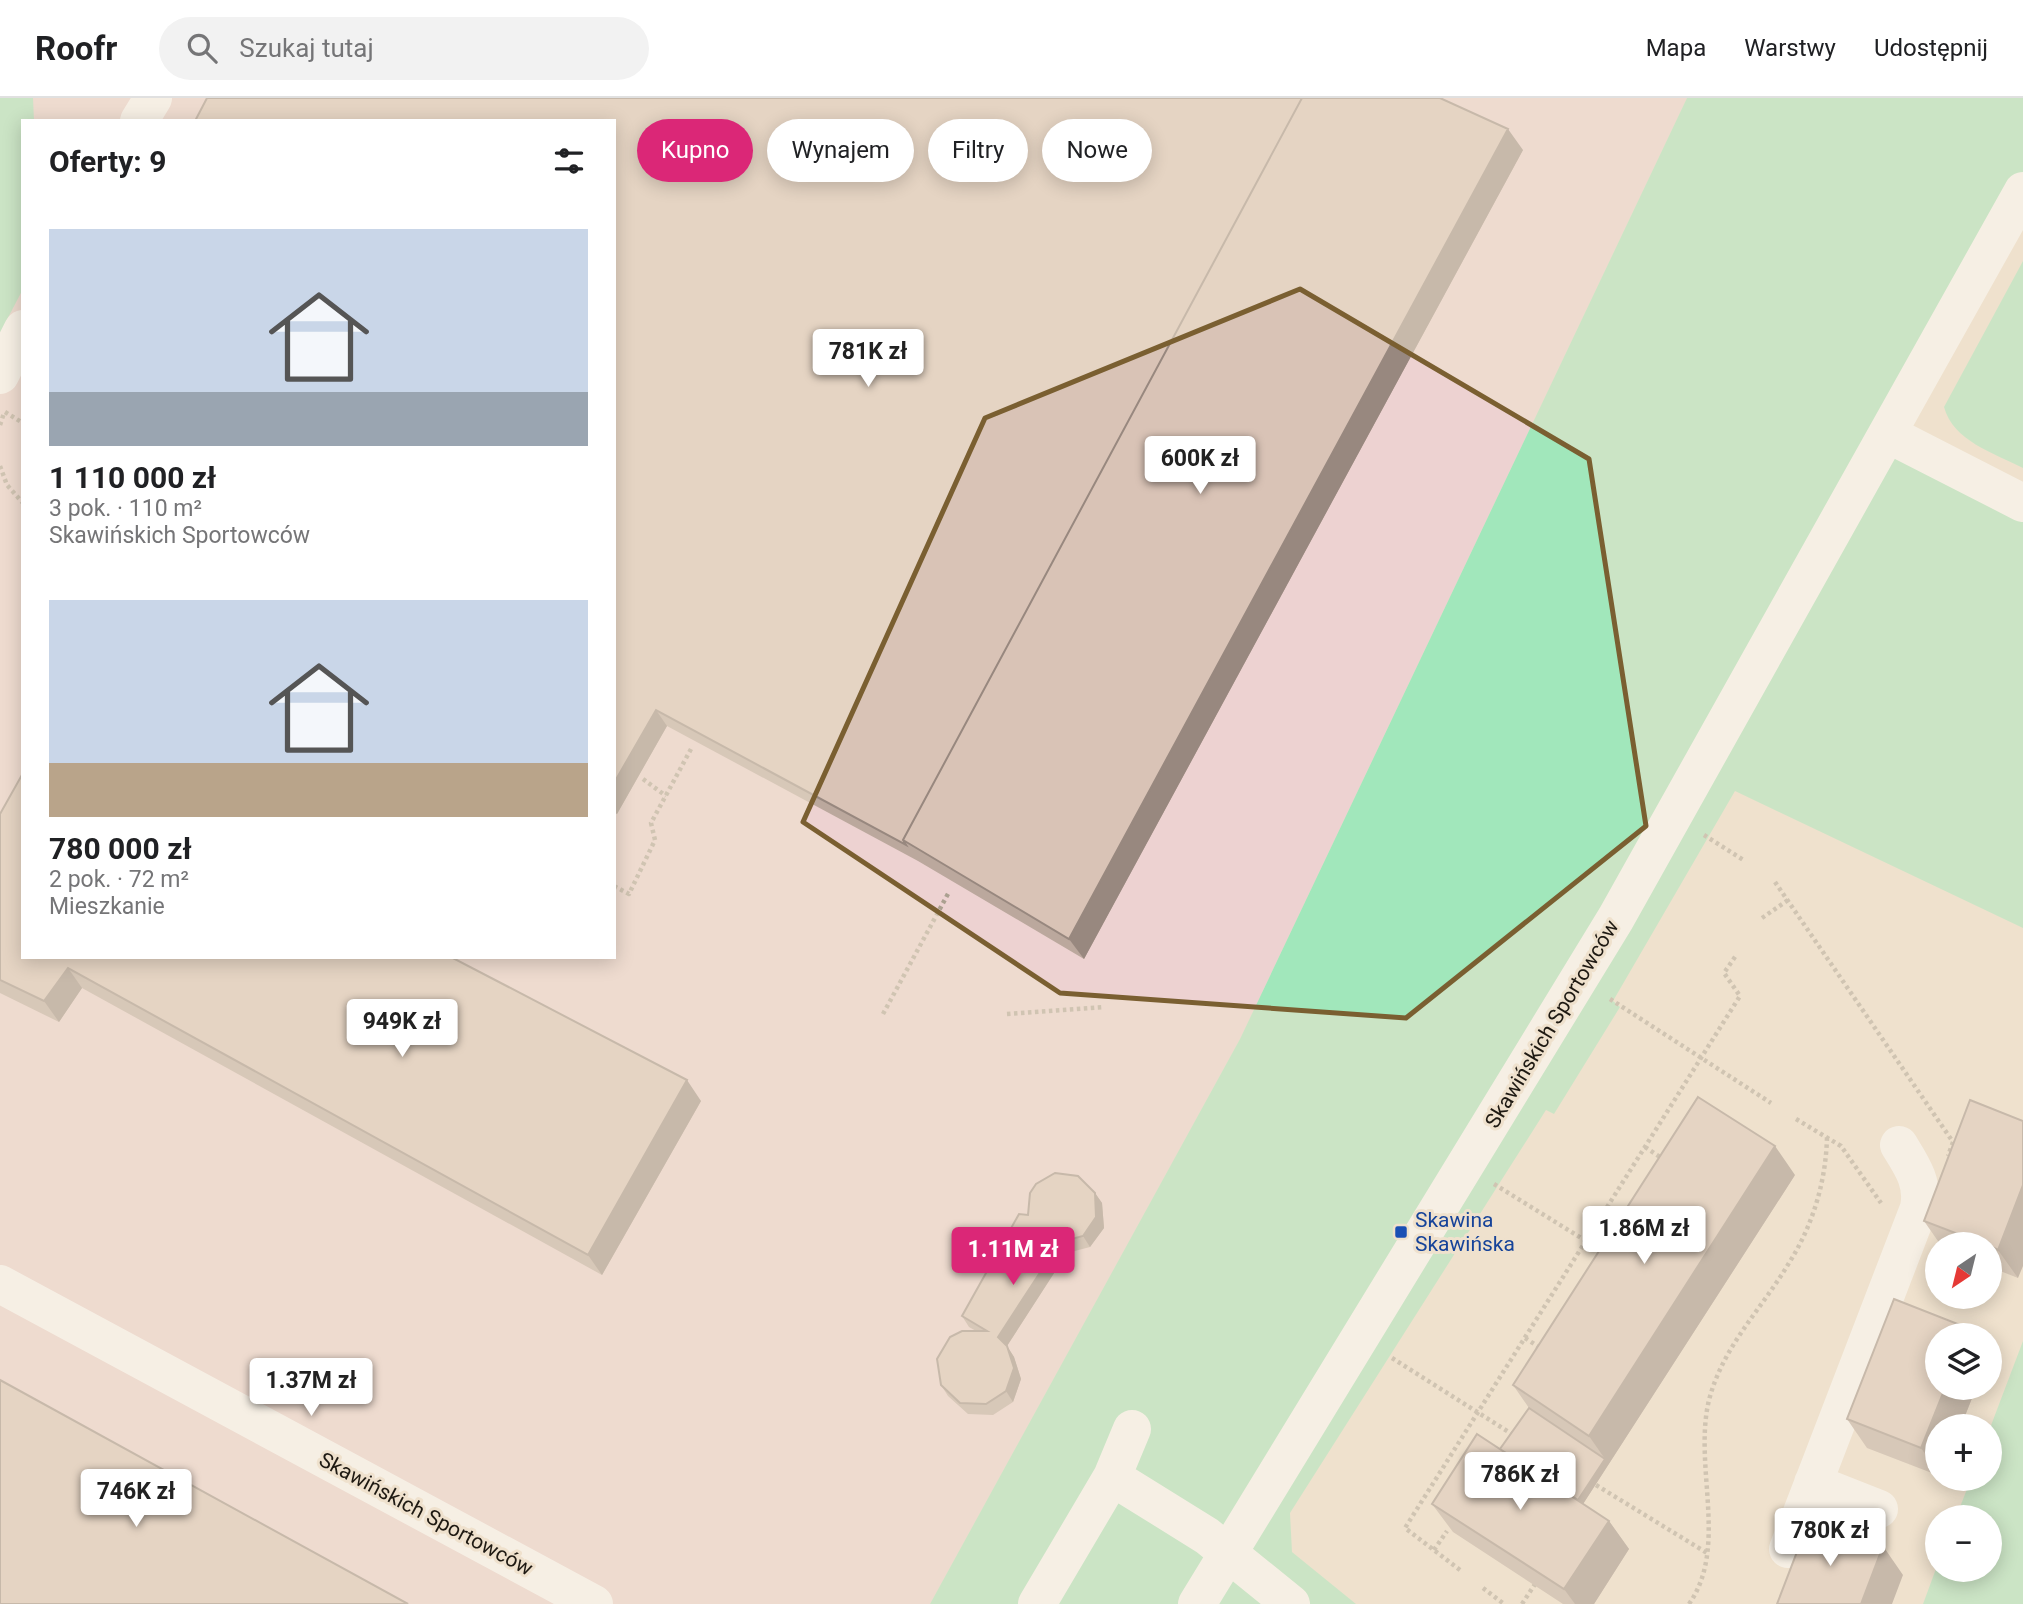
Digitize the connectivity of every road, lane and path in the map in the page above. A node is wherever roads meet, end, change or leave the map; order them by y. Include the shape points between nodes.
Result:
1 (153, 98) edge
2 (140, 119) edge
3 (2023, 191) edge
4 (21, 334) edge
5 (0, 375) edge
6 (4, 414) dead end
7 (0, 425) edge
8 (1888, 434) junction
9 (0, 466) edge
10 (21, 501) edge
11 (2023, 503) edge
12 (691, 750) edge
13 (643, 779) dead end
14 (666, 796) junction
15 (1694, 829) dead end
16 (1745, 861) dead end
17 (1775, 882) dead end
18 (616, 887) edge
19 (949, 892) edge
20 (1788, 900) junction
21 (1762, 918) dead end
22 (1737, 954) dead end
23 (1602, 993) dead end
24 (1104, 1007) dead end
25 (883, 1014) dead end
26 (1007, 1014) dead end
27 (1702, 1057) junction
28 (1770, 1103) dead end
29 (1796, 1119) dead end
30 (1828, 1137) junction
31 (1899, 1145) dead end
32 (1645, 1147) junction
33 (1666, 1161) edge
34 (1944, 1166) edge
35 (1486, 1179) dead end
36 (1884, 1208) dead end
37 (1586, 1241) junction
38 (0, 1284) edge
39 (1525, 1338) junction
40 (1545, 1351) edge
41 (1391, 1357) dead end
42 (1479, 1411) junction
43 (1132, 1429) dead end
44 (1517, 1438) edge
45 (1112, 1478) junction
46 (1813, 1483) junction
47 (1596, 1485) edge
48 (1879, 1509) dead end
49 (1447, 1531) edge
50 (1788, 1549) dead end
51 (1434, 1550) junction
52 (1227, 1553) junction
53 (1707, 1553) junction
54 (1460, 1570) edge
55 (1539, 1578) edge
56 (1483, 1588) dead end
57 (594, 1604) edge
58 (1037, 1604) edge
59 (1197, 1604) edge
60 (1290, 1604) edge
61 (1504, 1604) edge
62 (1522, 1604) edge
63 (1689, 1604) edge

1 - 2 street
3 - 8 street, Skawińskich Sportowców
4 - 5 street
6 - 7 path
8 - 11 street
8 - 52 street, Skawińskich Sportowców via 1616,918
9 - 10 path
12 - 14 path
13 - 14 path
14 - 18 path via 651,823 655,840 629,894
15 - 16 path
17 - 20 path
19 - 25 path
20 - 21 path
20 - 34 path via 1953,1142
22 - 27 path via 1724,973 1740,996
23 - 27 path
24 - 26 path
27 - 28 path
27 - 32 path
29 - 30 path
30 - 36 path via 1841,1146
30 - 53 path via 1826,1163 1807,1229 1790,1263 1730,1346 1709,1401 1702,1439 1709,1518
31 - 46 street via 1916,1172 1922,1194 1919,1208
32 - 33 path
32 - 37 path
35 - 37 path
37 - 39 path
38 - 57 street, Skawińskich Sportowców
39 - 40 path
39 - 42 path
41 - 42 path
42 - 44 path
42 - 51 path via 1405,1528
43 - 45 street
45 - 52 street
45 - 58 street
46 - 48 street
46 - 50 street
47 - 53 path
49 - 51 path
51 - 54 path
52 - 59 street, Skawińskich Sportowców
52 - 60 street
53 - 63 path via 1700,1586
55 - 62 path
56 - 61 path

